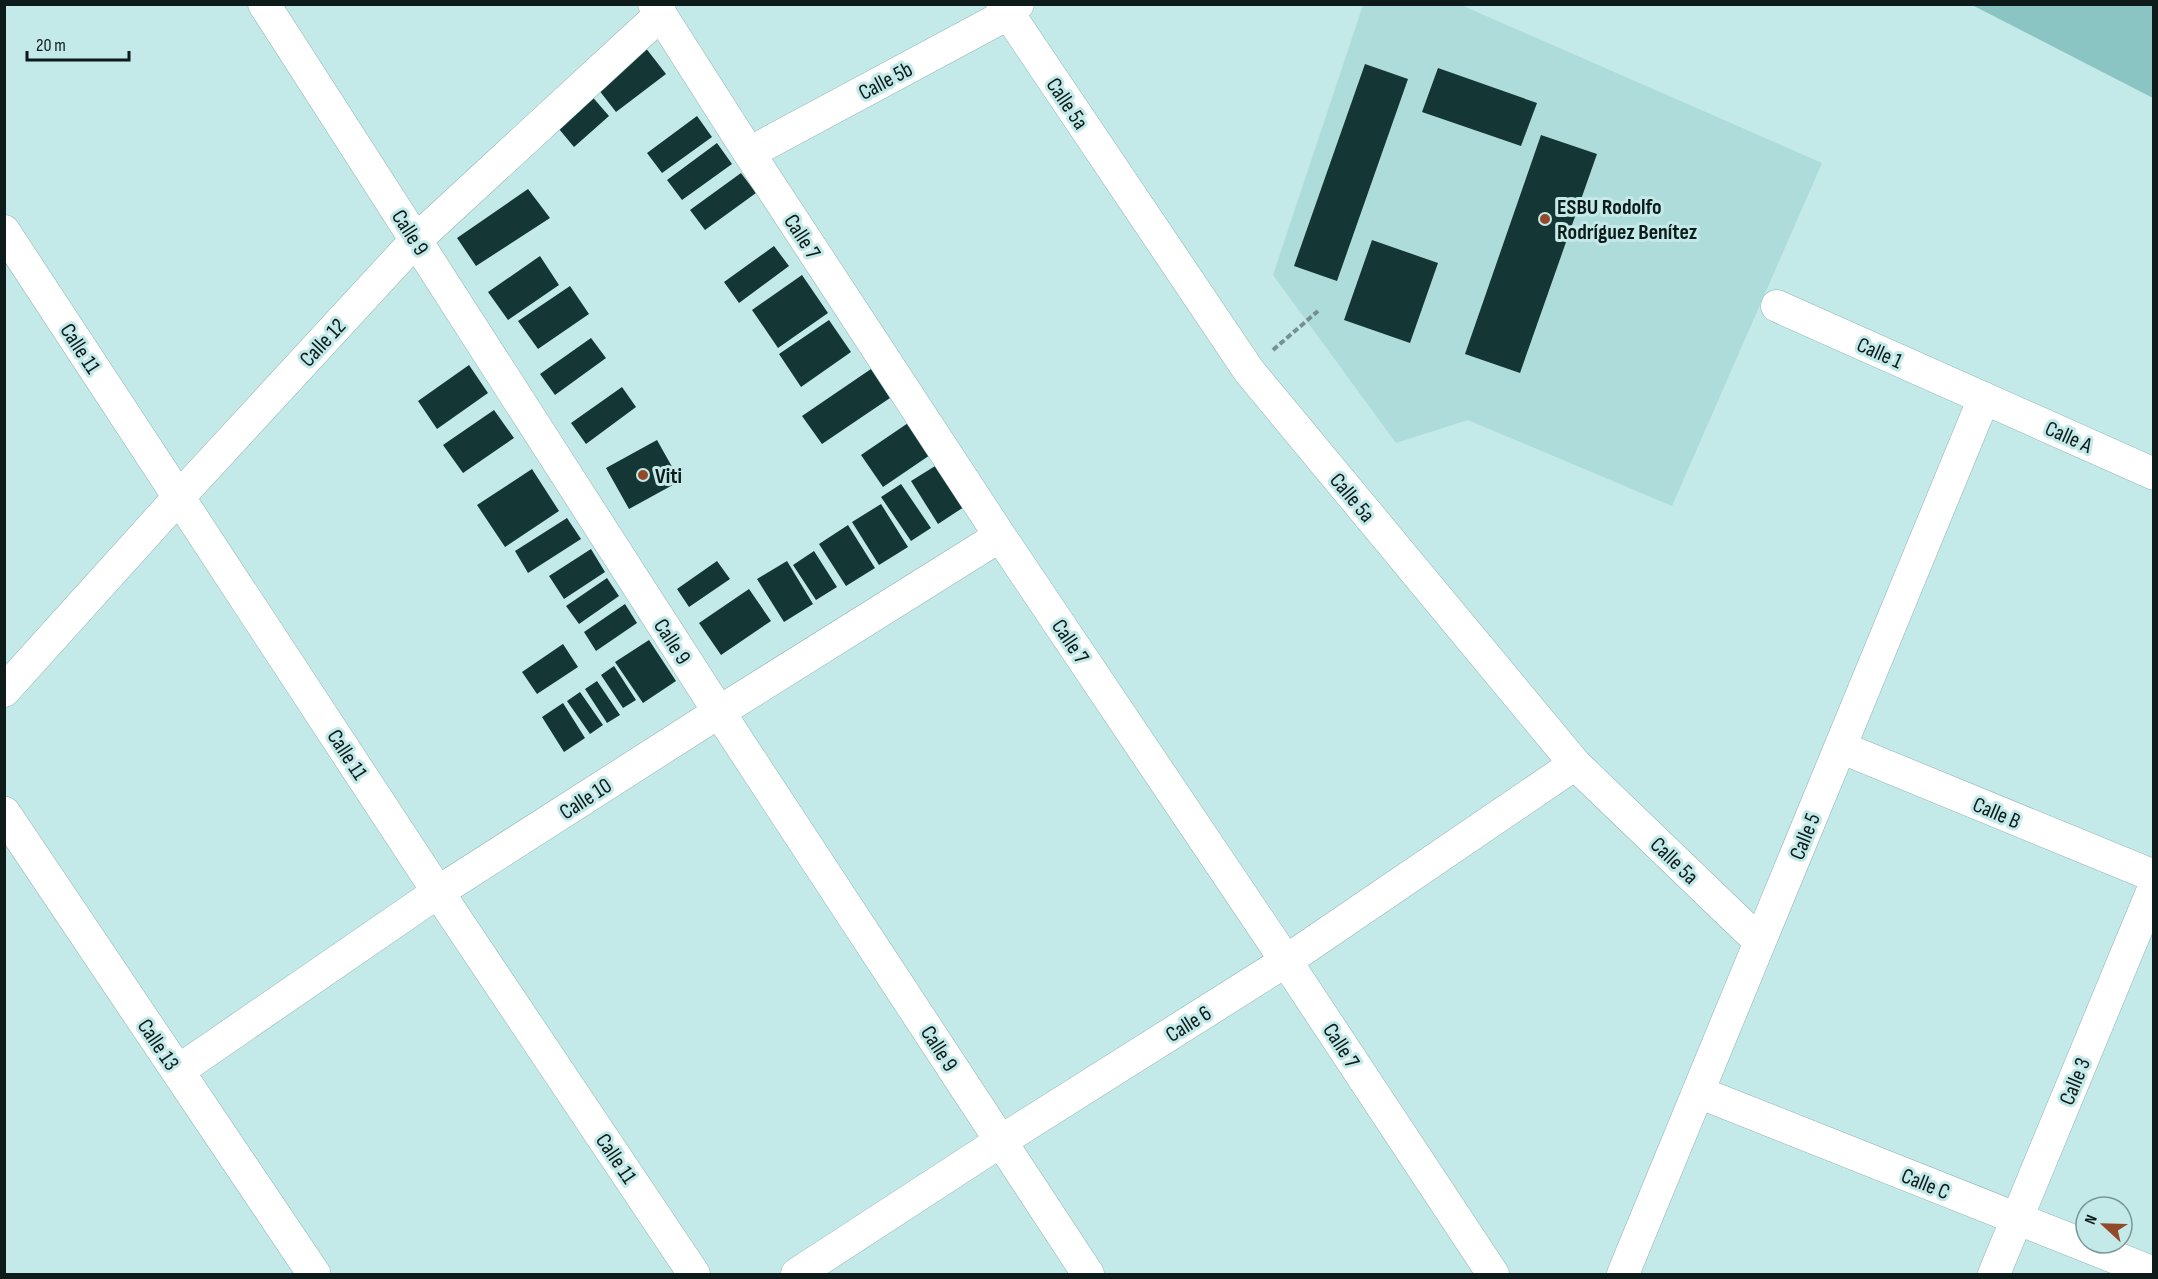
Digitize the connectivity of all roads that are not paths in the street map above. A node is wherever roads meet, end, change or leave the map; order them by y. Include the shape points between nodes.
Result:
1 (264, 4) edge
2 (1009, 8) edge
3 (658, 9) edge
4 (749, 153) junction
5 (4, 231) edge
6 (416, 240) junction
7 (1777, 306) dead end
8 (1984, 398) junction
9 (2154, 474) edge
10 (178, 497) junction
11 (1000, 536) junction
12 (4, 691) edge
13 (719, 712) junction
14 (1840, 747) junction
15 (1575, 764) junction
16 (4, 813) edge
17 (2154, 876) edge
18 (2154, 887) edge
19 (438, 892) junction
20 (1760, 942) junction
21 (1286, 961) junction
22 (178, 1071) junction
23 (1698, 1092) junction
24 (1001, 1141) junction
25 (2017, 1219) junction
26 (309, 1273) edge
27 (2154, 1273) edge
28 (694, 1275) edge
29 (797, 1275) edge
30 (1088, 1275) edge
31 (1493, 1275) edge
32 (1623, 1275) edge
33 (1994, 1275) edge

1 - 6 street, Calle 9
2 - 4 street, Calle 5b
2 - 15 street, Calle 5a via 1249,371
3 - 4 street, Calle 7
3 - 6 street, Calle 12
4 - 11 street, Calle 7
5 - 10 street, Calle 11
6 - 10 street, Calle 12
6 - 13 street, Calle 9
7 - 8 street, Calle 1
8 - 9 street, Calle A
8 - 14 street, Calle 5
10 - 12 street, Calle 12
10 - 19 street, Calle 11
11 - 13 street, Calle 10
11 - 21 street, Calle 7
13 - 19 street, Calle 10
13 - 24 street, Calle 9
14 - 17 street, Calle B
14 - 20 street, Calle 5
15 - 20 street, Calle 5a
15 - 21 street, Calle 6
16 - 22 main road, Calle 13
18 - 25 street, Calle 3
19 - 22 street, Calle 10
19 - 28 street, Calle 11
20 - 23 street, Calle 5
21 - 24 street, Calle 6
21 - 31 street, Calle 7
22 - 26 main road, Calle 13
23 - 25 street, Calle C
23 - 32 street, Calle 5
24 - 29 street, Calle 6
24 - 30 street, Calle 9
25 - 27 street, Calle C
25 - 33 street, Calle 3

